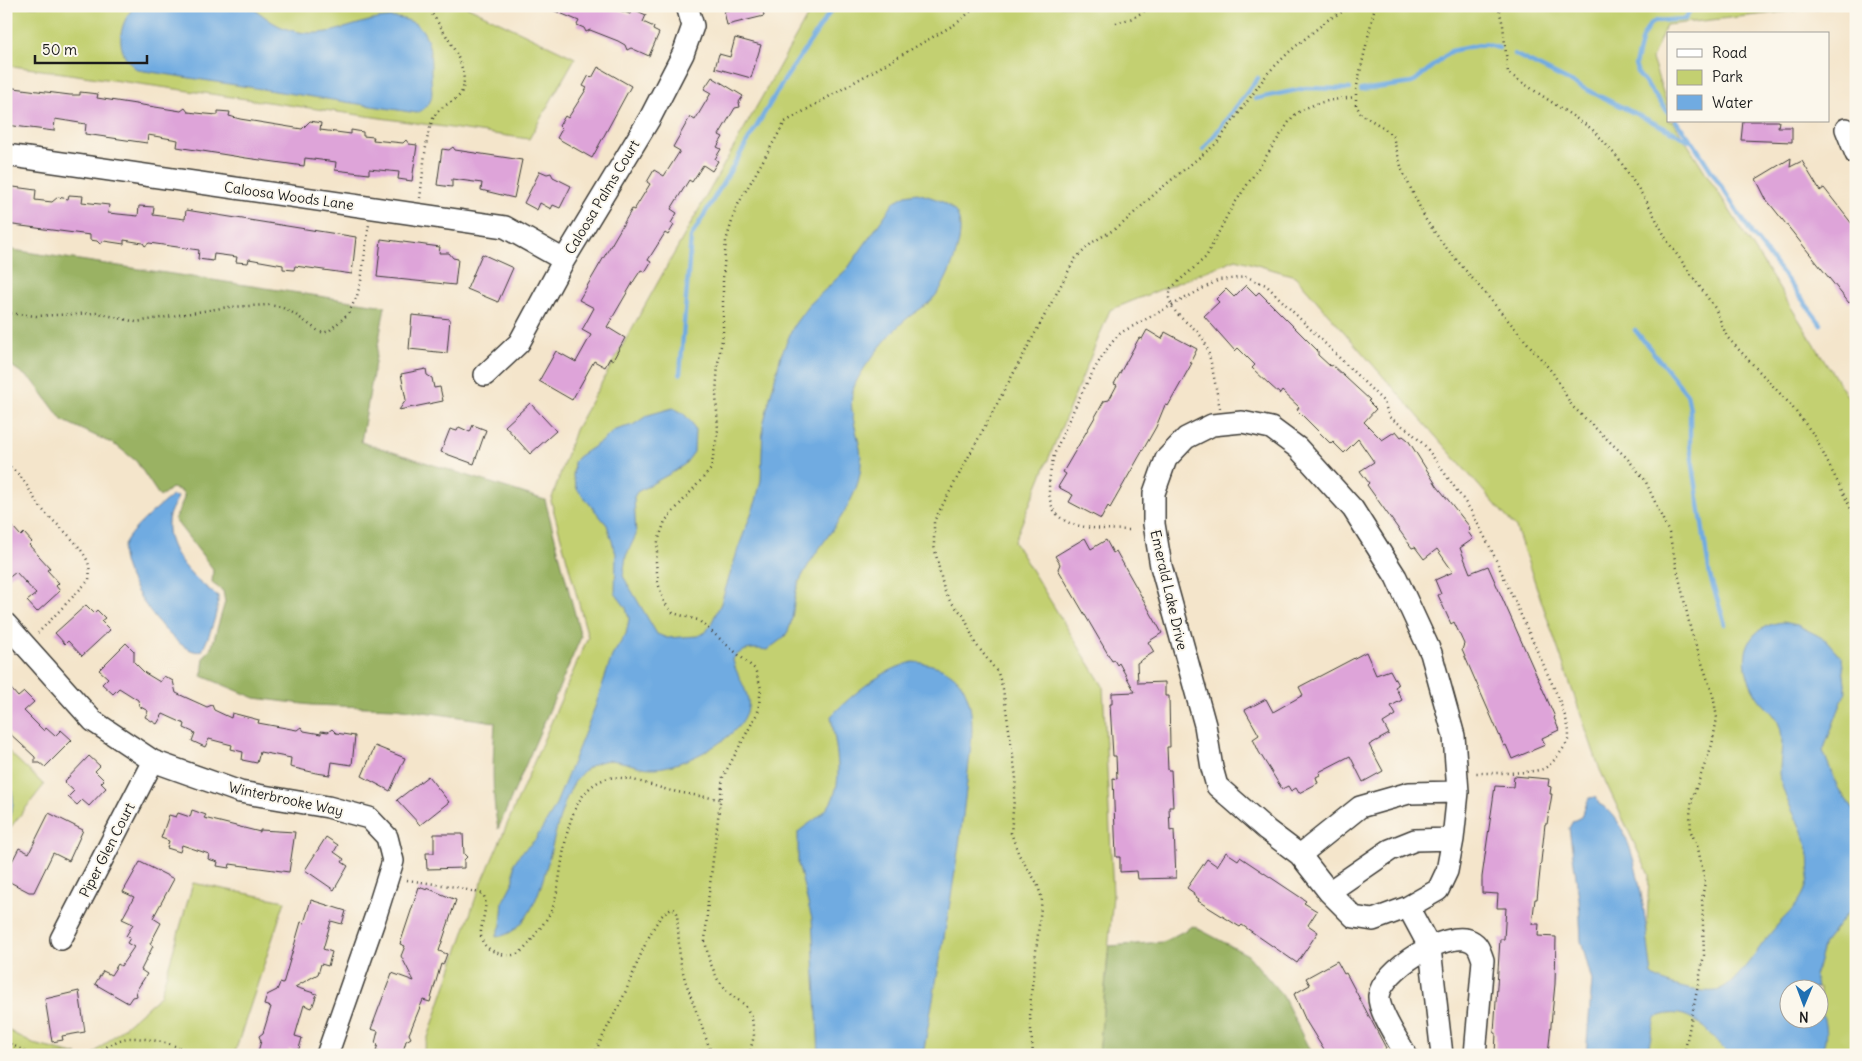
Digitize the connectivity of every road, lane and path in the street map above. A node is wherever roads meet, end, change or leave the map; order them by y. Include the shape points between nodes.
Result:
1 (427, 6) edge
2 (688, 6) edge
3 (978, 6) edge
4 (1152, 6) edge
5 (1353, 6) edge
6 (1375, 6) edge
7 (1498, 6) edge
8 (1116, 22) dead end
9 (1356, 97) junction
10 (1846, 129) dead end
11 (1856, 154) edge
12 (6, 155) edge
13 (371, 208) junction
14 (418, 214) junction
15 (564, 260) junction
16 (1172, 307) junction
17 (6, 313) edge
18 (485, 375) dead end
19 (1223, 424) junction
20 (6, 464) edge
21 (1856, 519) edge
22 (1129, 530) dead end
23 (6, 624) edge
24 (26, 646) junction
25 (6, 664) edge
26 (153, 761) junction
27 (1457, 782) junction
28 (720, 799) junction
29 (1453, 839) junction
30 (1300, 855) junction
31 (387, 880) junction
32 (1329, 892) junction
33 (1408, 906) junction
34 (61, 939) dead end
35 (1430, 948) junction
36 (6, 1042) edge
37 (32, 1055) edge
38 (94, 1055) edge
39 (192, 1055) edge
40 (327, 1055) edge
41 (594, 1055) edge
42 (712, 1055) edge
43 (749, 1055) edge
44 (1033, 1055) edge
45 (1406, 1055) edge
46 (1442, 1055) edge
47 (1475, 1055) edge
48 (1684, 1055) edge

1 - 14 path via 454,50 464,76 460,94 434,115
2 - 15 street, Caloosa Palms Court via 693,26 683,54 650,118
3 - 28 path via 957,23 785,122 736,208 726,241 723,334 716,394 718,430 712,469 665,521 658,541 656,562 664,602 673,613 698,620 755,669 761,688 758,712 724,777
4 - 8 path via 1133,18
5 - 44 path via 1328,19 1290,51 1268,73 1216,143 1120,226 1093,242 1075,259 934,520 934,546 944,590 964,616 975,643 998,673 1003,689 1016,776 1010,833 1038,883 1042,899 1031,995
6 - 9 path
7 - 21 path via 1504,25 1508,73 1592,129 1618,158 1668,242 1715,308 1727,337 1789,403 1814,435
9 - 16 path via 1321,101 1292,116 1229,212 1206,257 1172,288 1169,298
9 - 48 path via 1361,114 1393,137 1413,194 1443,244 1553,373 1572,406 1627,458 1645,480 1669,533 1691,631 1713,695 1717,718 1690,815 1691,832 1705,882 1702,898 1704,955
10 - 11 street
12 - 13 street, Caloosa Woods Lane
13 - 14 street, Caloosa Woods Lane
13 - 17 path via 357,296 348,314 330,331 323,333 293,313 269,305 228,307 136,322 98,313 46,316
14 - 15 street, Caloosa Woods Lane via 505,227
15 - 18 street, Caloosa Palms Court via 519,343
16 - 19 path via 1203,339
16 - 22 path via 1112,340 1060,440 1050,471 1051,508 1058,518 1076,526
16 - 27 path via 1219,280 1247,277 1266,284 1384,402 1389,417 1426,447 1470,509 1559,699 1568,739 1557,757 1544,768 1496,773
19 - 27 street, Emerald Lake Drive via 1242,422 1271,428 1298,448 1353,508 1396,577 1431,653 1454,736
19 - 30 street, Emerald Lake Drive via 1212,425 1186,438 1166,460 1154,493 1154,524 1161,566 1205,725 1217,786
20 - 24 path via 18,472 40,506 78,545 86,556 90,572 89,580
23 - 24 street, Winterbrooke Way
24 - 25 path
24 - 26 street, Winterbrooke Way via 93,721
26 - 31 street, Winterbrooke Way via 240,792 328,806 369,818 387,837 393,861
26 - 34 street, Piper Glen Court
27 - 29 street, Emerald Lake Drive
27 - 30 street via 1360,807
28 - 31 path via 618,777 605,779 591,787 579,800 570,821 555,902 523,952 511,956 489,948 481,939 480,927 486,900 483,894 414,880
28 - 43 path via 706,941 709,960 718,980 745,1005 752,1018 754,1036
29 - 32 street via 1415,840 1390,850
29 - 33 street, Emerald Lake Drive via 1447,871 1438,890
30 - 32 street, Emerald Lake Drive
31 - 40 street, Winterbrooke Way
32 - 33 street, Emerald Lake Drive via 1354,917 1373,920
33 - 35 street
35 - 45 street via 1388,976 1379,997 1380,1007
35 - 46 street
35 - 47 street via 1457,938 1479,947 1483,960
36 - 37 path
38 - 39 path via 123,1039 133,1038 168,1043
41 - 42 path via 626,992 639,958 663,915 673,908 677,913 680,960 685,980

